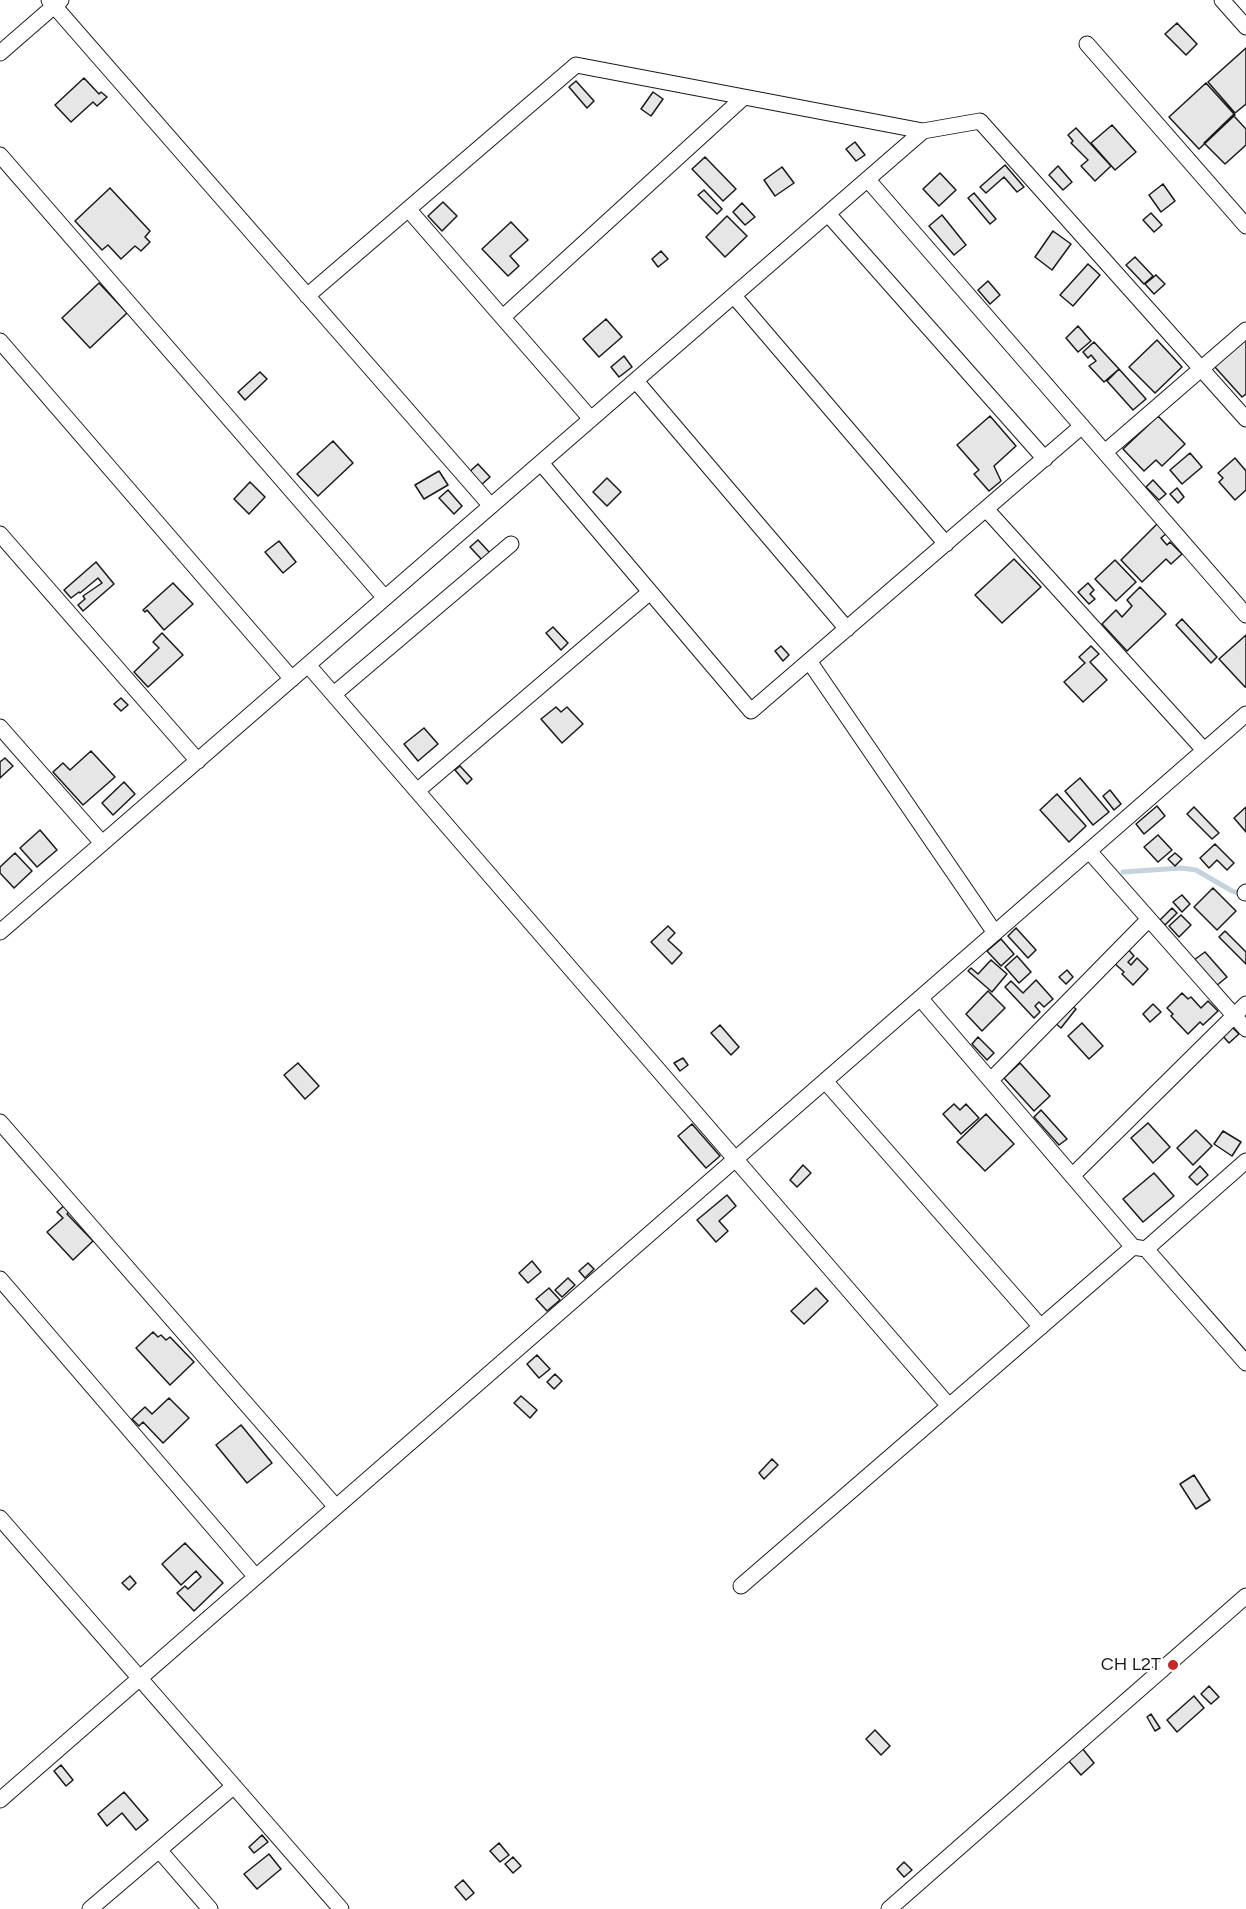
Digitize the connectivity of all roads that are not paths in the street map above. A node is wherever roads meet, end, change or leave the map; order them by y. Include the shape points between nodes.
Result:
1 (1222, 0) edge
2 (55, 2) edge
3 (1246, 27) edge
4 (1087, 44) dead end
5 (0, 53) edge
6 (743, 98) junction
7 (923, 132) junction
8 (0, 155) edge
9 (868, 180) junction
10 (408, 209) junction
11 (828, 214) junction
12 (1246, 226) edge
13 (307, 296) junction
14 (734, 296) junction
15 (503, 318) junction
16 (1246, 330) edge
17 (0, 341) edge
18 (1201, 369) junction
19 (636, 381) junction
20 (591, 419) junction
21 (1246, 419) edge
22 (1082, 426) junction
23 (1105, 452) junction
24 (1045, 459) junction
25 (541, 463) junction
26 (491, 506) junction
27 (986, 509) junction
28 (0, 534) edge
29 (511, 544) dead end
30 (946, 544) junction
31 (650, 592) junction
32 (385, 598) junction
33 (1246, 615) edge
34 (847, 628) junction
35 (809, 661) junction
36 (308, 665) junction
37 (292, 679) junction
38 (334, 694) junction
39 (1246, 714) edge
40 (0, 727) edge
41 (1204, 750) junction
42 (198, 761) junction
43 (417, 791) junction
44 (102, 843) junction
45 (1089, 851) junction
46 (1149, 920) junction
47 (2, 927) edge
48 (995, 933) junction
49 (920, 998) junction
50 (1246, 1004) edge
51 (1234, 1016) junction
52 (1246, 1029) edge
53 (991, 1080) junction
54 (825, 1081) junction
55 (0, 1122) edge
56 (736, 1159) junction
57 (1246, 1161) edge
58 (1072, 1176) junction
59 (1140, 1248) junction
60 (0, 1279) edge
61 (1041, 1327) junction
62 (1246, 1363) edge
63 (950, 1406) junction
64 (336, 1507) junction
65 (0, 1518) edge
66 (255, 1577) junction
67 (741, 1586) dead end
68 (1246, 1596) edge
69 (140, 1678) junction
70 (234, 1786) junction
71 (0, 1800) edge
72 (159, 1850) junction
73 (90, 1909) edge
74 (210, 1909) edge
75 (341, 1909) edge
76 (889, 1909) edge

1 - 3 street
2 - 5 street
2 - 13 street
4 - 12 street
6 - 7 street
6 - 10 street via 576,65
6 - 15 street
7 - 9 street
7 - 18 street via 980,122
8 - 32 street
9 - 11 street
9 - 22 street
10 - 13 street
10 - 15 street
11 - 14 street
11 - 24 street
13 - 26 street
14 - 19 street
14 - 30 street
15 - 20 street
16 - 18 street
17 - 37 street
18 - 21 street
18 - 23 street
19 - 20 street
19 - 34 street
20 - 25 street
22 - 23 street
22 - 24 street
23 - 33 street
24 - 27 street
25 - 26 street
25 - 31 street
26 - 32 street
27 - 30 street
27 - 41 street
28 - 42 street
29 - 38 street
30 - 34 street
31 - 35 street via 751,711
31 - 43 street
32 - 36 street
34 - 35 street
35 - 48 street
36 - 37 street
36 - 38 street
37 - 42 street
38 - 43 street
39 - 41 street
40 - 44 street
41 - 45 street
42 - 44 street
43 - 56 street
44 - 47 street
45 - 46 street
45 - 48 street
46 - 51 street
46 - 53 street
48 - 49 street
49 - 53 street
49 - 54 street
50 - 51 street
51 - 52 street
51 - 58 street
53 - 58 street
54 - 56 street
54 - 61 street
55 - 64 street
56 - 63 street
56 - 64 street
57 - 59 street
58 - 59 street
59 - 61 street
59 - 62 street
60 - 66 street
61 - 63 street
63 - 67 street
64 - 66 street
65 - 69 street
66 - 69 street
68 - 76 street
69 - 70 street
69 - 71 street
70 - 72 street
70 - 75 street
72 - 73 street
72 - 74 street

